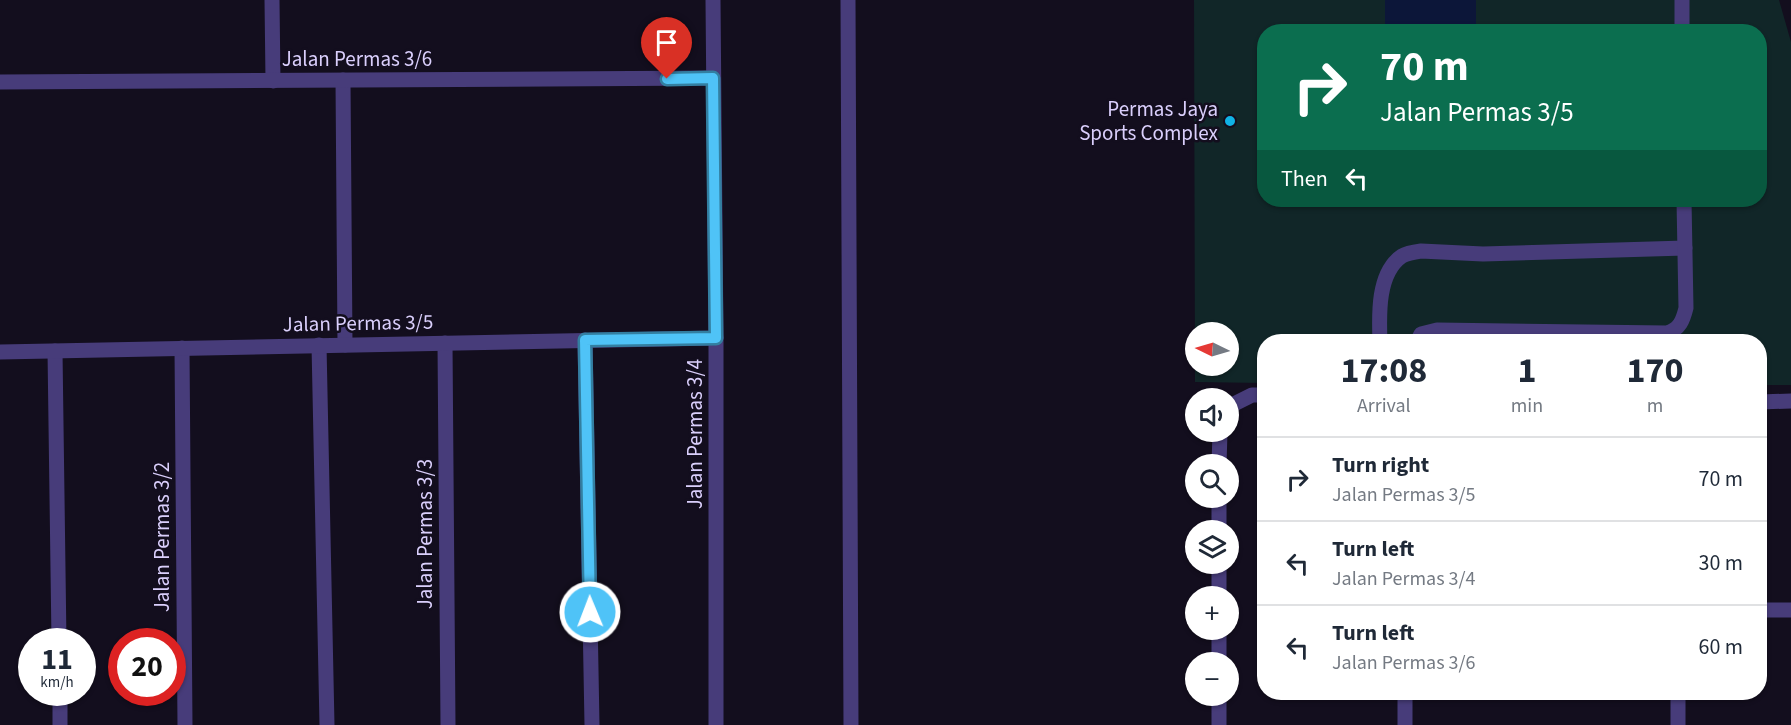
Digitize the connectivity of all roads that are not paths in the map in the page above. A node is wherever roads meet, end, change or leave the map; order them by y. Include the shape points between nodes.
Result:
1 (272, 0) edge
2 (713, 0) edge
3 (848, 0) edge
4 (1682, 0) edge
5 (1682, 24) edge
6 (713, 78) junction
7 (343, 80) junction
8 (273, 81) junction
9 (0, 82) edge
10 (1684, 207) edge
11 (1685, 248) junction
12 (1380, 334) edge
13 (1421, 334) edge
14 (716, 338) junction
15 (585, 340) junction
16 (445, 343) junction
17 (319, 345) junction
18 (345, 345) junction
19 (182, 348) junction
20 (55, 351) junction
21 (0, 352) edge
22 (1257, 395) edge
23 (1791, 401) edge
24 (1239, 402) edge
25 (1767, 402) edge
26 (1767, 610) edge
27 (1791, 610) edge
28 (59, 628) edge
29 (1405, 700) edge
30 (1678, 700) edge
31 (60, 706) edge
32 (1219, 706) edge
33 (60, 725) edge
34 (185, 725) edge
35 (327, 725) edge
36 (448, 725) edge
37 (592, 725) edge
38 (716, 725) edge
39 (851, 725) edge
40 (1219, 725) edge
41 (1405, 725) edge
42 (1678, 725) edge

1 - 8 street
2 - 6 street, Jalan Permas 3/4
3 - 39 street
4 - 5 street
6 - 7 street, Jalan Permas 3/6
6 - 14 street, Jalan Permas 3/4
7 - 8 street, Jalan Permas 3/6
7 - 18 street
8 - 9 street, Jalan Permas 3/6
10 - 11 street
11 - 12 street via 1412,253 1401,257 1387,277
11 - 13 street via 1686,308 1681,323 1673,331 1437,330
14 - 15 street, Jalan Permas 3/5
14 - 38 street, Jalan Permas 3/4
15 - 16 street, Jalan Permas 3/5
15 - 37 street
16 - 18 street, Jalan Permas 3/5
16 - 36 street, Jalan Permas 3/3
17 - 18 street, Jalan Permas 3/5
17 - 19 street, Jalan Permas 3/5
17 - 35 street
19 - 20 street, Jalan Permas 3/5
19 - 34 street, Jalan Permas 3/2
20 - 21 street, Jalan Permas 3/5
20 - 28 street
22 - 24 street
23 - 25 street
26 - 27 street
29 - 41 street
30 - 42 street
31 - 33 street
32 - 40 street

